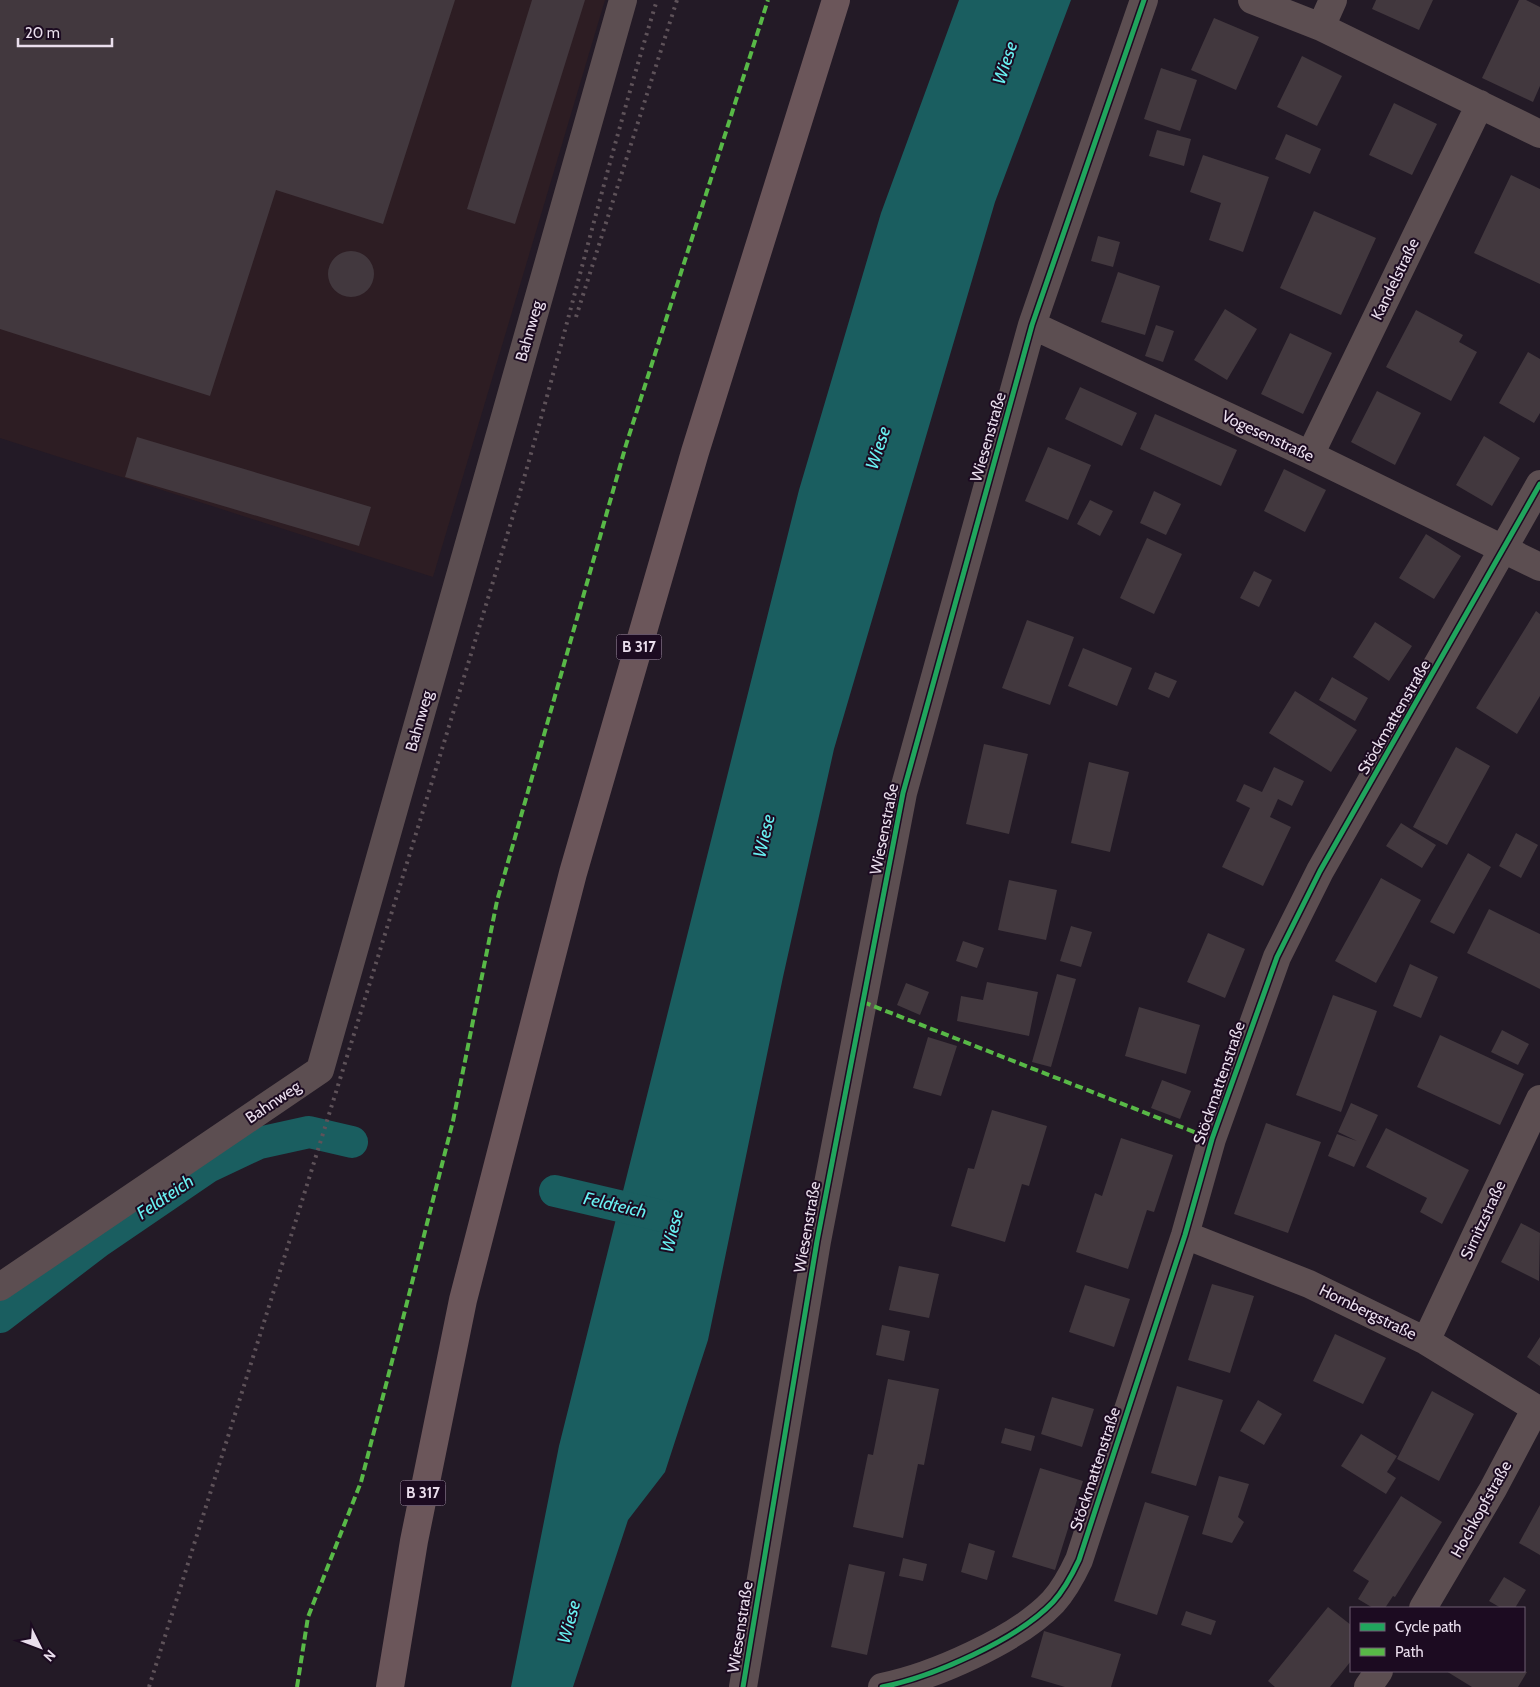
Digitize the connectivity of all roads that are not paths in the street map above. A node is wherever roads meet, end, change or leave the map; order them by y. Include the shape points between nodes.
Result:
1 (623, 0) edge
2 (836, 0) edge
3 (1144, 0) edge
4 (1252, 0) edge
5 (1333, 0) edge
6 (1321, 27) junction
7 (1480, 104) junction
8 (1540, 134) edge
9 (1032, 325) junction
10 (1310, 455) junction
11 (1540, 484) edge
12 (1504, 549) junction
13 (1540, 567) edge
14 (1540, 1099) edge
15 (1185, 1235) junction
16 (0, 1287) edge
17 (1426, 1341) junction
18 (1538, 1409) edge
19 (1424, 1607) edge
20 (1379, 1672) edge
21 (390, 1687) edge
22 (743, 1687) edge
23 (882, 1687) edge
24 (1368, 1687) edge

1 - 16 street, Bahnweg via 320,1070
2 - 21 main road, B 317 via 695,452 574,873 463,1300 414,1541
3 - 9 street, Wiesenstraße
4 - 6 street
5 - 6 street
6 - 7 street
7 - 8 street
7 - 10 street, Kandelstraße
9 - 10 street, Vogesenstraße
9 - 22 street, Wiesenstraße via 903,793 817,1241
10 - 12 street, Vogesenstraße
11 - 12 street, Stöckmattenstraße
12 - 13 street
12 - 15 street, Stöckmattenstraße via 1320,871 1277,957 1212,1139
14 - 17 street, Sirnitzstraße
15 - 17 street, Hornbergstraße via 1308,1284
15 - 23 street, Stöckmattenstraße via 1079,1560 1068,1582 1054,1602 1014,1633 949,1665
17 - 18 street, Hornbergstraße
18 - 19 street, Hochkopfstraße
20 - 24 street

